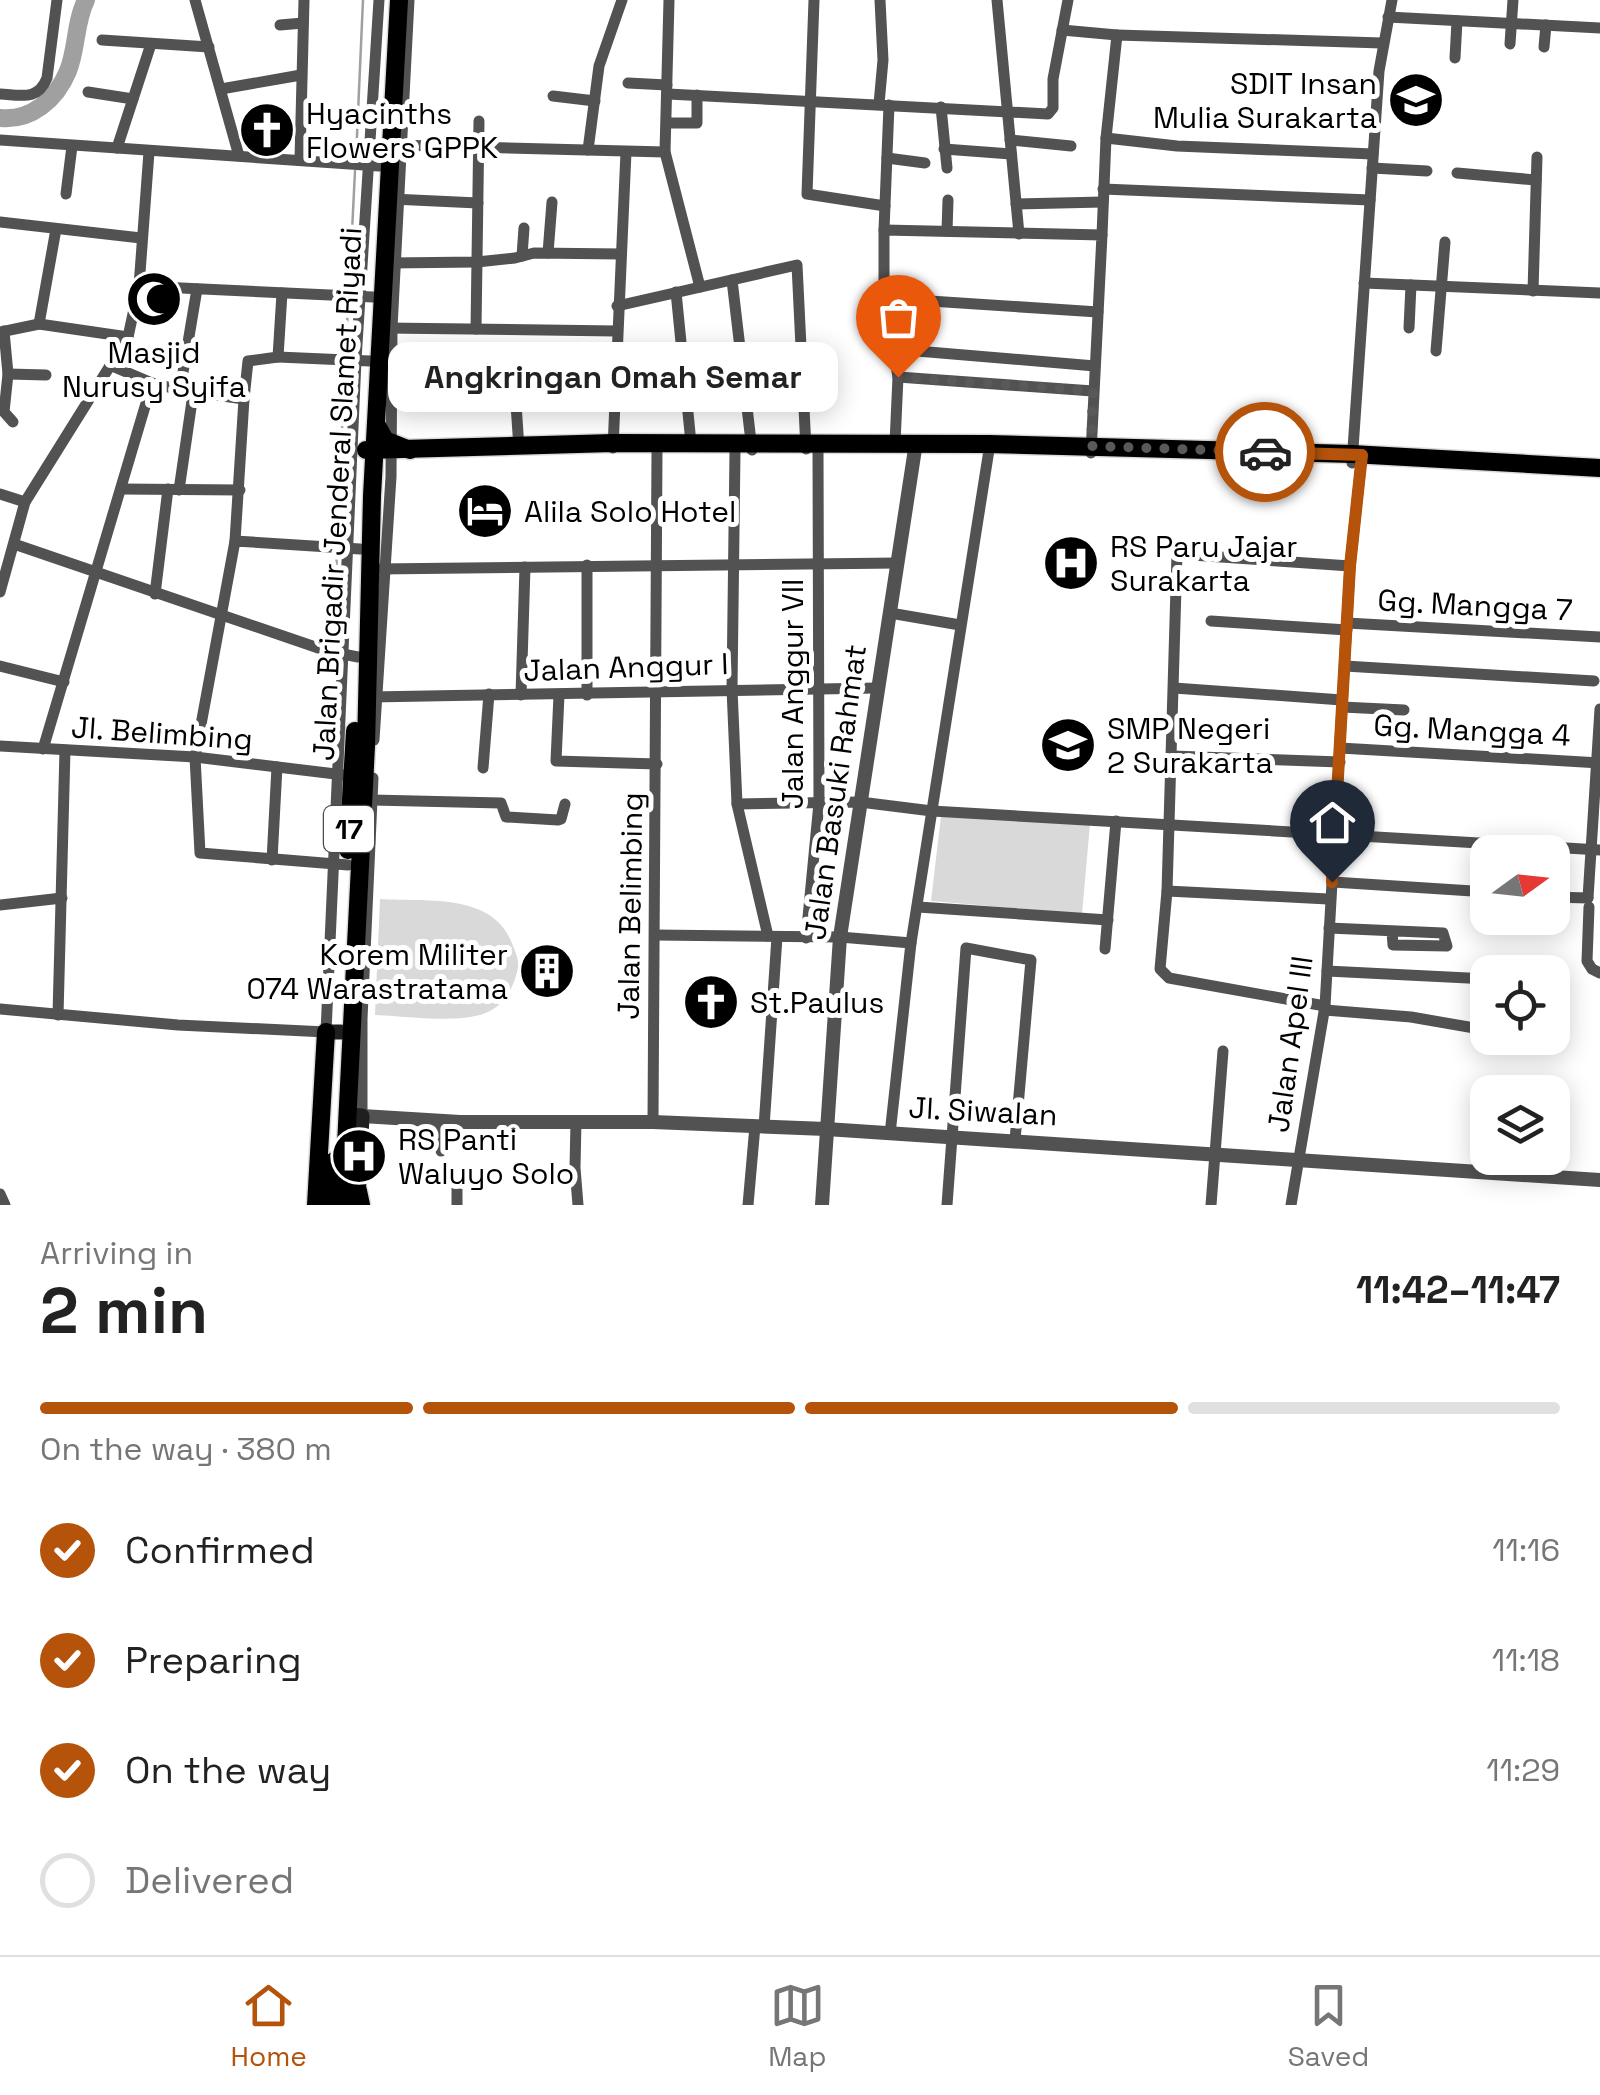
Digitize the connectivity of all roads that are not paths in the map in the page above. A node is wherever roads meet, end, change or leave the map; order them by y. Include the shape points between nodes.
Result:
1 (57, 0) edge
2 (195, 0) edge
3 (304, 0) edge
4 (378, 0) edge
5 (388, 0) edge
6 (398, 0) edge
7 (409, 0) edge
8 (622, 0) edge
9 (669, 0) edge
10 (814, 0) edge
11 (880, 0) edge
12 (997, 0) edge
13 (1068, 0) edge
14 (1392, 0) edge
15 (1514, 0) edge
16 (1388, 16) junction
17 (1458, 21) junction
18 (1512, 22) junction
19 (303, 24) junction
20 (280, 25) dead end
21 (1546, 25) junction
22 (1600, 28) edge
23 (1062, 30) junction
24 (381, 32) junction
25 (1117, 36) junction
26 (102, 40) dead end
27 (1382, 43) junction
28 (150, 44) junction
29 (1510, 44) dead end
30 (209, 47) junction
31 (1544, 47) dead end
32 (401, 51) junction
33 (1455, 58) dead end
34 (378, 73) junction
35 (301, 75) junction
36 (628, 83) dead end
37 (220, 89) junction
38 (668, 89) junction
39 (88, 92) dead end
40 (0, 94) edge
41 (553, 96) dead end
42 (697, 96) junction
43 (132, 99) junction
44 (595, 102) junction
45 (812, 102) junction
46 (884, 104) junction
47 (941, 107) junction
48 (1006, 109) junction
49 (478, 121) dead end
50 (666, 123) junction
51 (1106, 138) junction
52 (0, 140) edge
53 (1010, 140) junction
54 (391, 145) junction
55 (72, 146) junction
56 (480, 146) junction
57 (1071, 146) dead end
58 (117, 148) junction
59 (944, 149) junction
60 (588, 150) junction
61 (150, 152) junction
62 (626, 152) junction
63 (666, 152) junction
64 (1011, 154) junction
65 (1372, 154) junction
66 (239, 156) junction
67 (1536, 157) dead end
68 (887, 158) junction
69 (300, 159) junction
70 (925, 163) dead end
71 (366, 164) junction
72 (947, 168) dead end
73 (1372, 168) junction
74 (1427, 172) dead end
75 (1457, 173) dead end
76 (1536, 180) junction
77 (66, 194) dead end
78 (1103, 195) junction
79 (393, 199) junction
80 (948, 200) dead end
81 (1370, 200) junction
82 (478, 202) junction
83 (552, 202) dead end
84 (1016, 204) junction
85 (885, 206) junction
86 (0, 222) edge
87 (524, 228) dead end
88 (56, 229) junction
89 (884, 230) junction
90 (947, 232) junction
91 (1020, 234) junction
92 (1102, 235) junction
93 (141, 238) junction
94 (1444, 242) dead end
95 (548, 253) junction
96 (620, 254) junction
97 (522, 256) junction
98 (476, 262) junction
99 (390, 263) junction
100 (732, 280) junction
101 (1364, 283) junction
102 (1411, 285) junction
103 (140, 286) junction
104 (1440, 286) junction
105 (700, 287) junction
106 (197, 289) junction
107 (1533, 290) junction
108 (676, 292) junction
109 (282, 293) junction
110 (1600, 294) edge
111 (356, 297) junction
112 (884, 298) junction
113 (618, 306) junction
114 (1098, 312) junction
115 (39, 324) junction
116 (386, 328) junction
117 (1409, 328) dead end
118 (476, 329) junction
119 (2, 331) edge
120 (616, 331) junction
121 (128, 337) junction
122 (893, 348) junction
123 (1436, 351) dead end
124 (940, 353) junction
125 (982, 356) junction
126 (278, 357) junction
127 (354, 360) junction
128 (112, 366) junction
129 (1095, 366) junction
130 (8, 374) junction
131 (46, 375) dead end
132 (514, 375) dead end
133 (898, 377) junction
134 (934, 380) junction
135 (152, 382) junction
136 (977, 383) junction
137 (1093, 391) junction
138 (187, 392) junction
139 (244, 399) junction
140 (6, 415) edge
141 (691, 443) junction
142 (613, 446) junction
143 (895, 446) junction
144 (915, 446) junction
145 (810, 447) junction
146 (746, 448) junction
147 (520, 449) junction
148 (1091, 449) junction
149 (657, 450) junction
150 (990, 450) junction
151 (386, 453) junction
152 (1357, 459) junction
153 (1600, 471) edge
154 (121, 489) junction
155 (174, 489) junction
156 (240, 490) junction
157 (0, 494) edge
158 (25, 502) junction
159 (235, 541) junction
160 (14, 544) junction
161 (346, 549) junction
162 (4, 562) edge
163 (817, 562) junction
164 (898, 563) junction
165 (735, 564) junction
166 (586, 565) junction
167 (656, 565) junction
168 (1350, 566) junction
169 (525, 567) junction
170 (377, 570) junction
171 (96, 571) junction
172 (0, 592) edge
173 (155, 594) junction
174 (890, 613) junction
175 (222, 615) junction
176 (1211, 621) dead end
177 (960, 625) junction
178 (1347, 627) junction
179 (1600, 636) edge
180 (352, 656) junction
181 (0, 666) edge
182 (1344, 666) junction
183 (1594, 680) dead end
184 (64, 682) junction
185 (816, 688) junction
186 (877, 688) junction
187 (1174, 688) junction
188 (732, 689) junction
189 (656, 690) junction
190 (489, 694) junction
191 (587, 694) junction
192 (521, 695) junction
193 (559, 695) junction
194 (367, 699) junction
195 (1342, 704) junction
196 (1600, 709) edge
197 (1404, 710) dead end
198 (0, 746) edge
199 (43, 749) junction
200 (65, 750) junction
201 (1340, 755) junction
202 (1172, 756) junction
203 (195, 757) junction
204 (1598, 763) edge
205 (656, 764) junction
206 (276, 767) junction
207 (483, 768) dead end
208 (336, 774) junction
209 (372, 800) junction
210 (860, 802) junction
211 (818, 803) junction
212 (564, 804) dead end
213 (737, 804) junction
214 (932, 811) junction
215 (1116, 821) junction
216 (1169, 824) junction
217 (1336, 836) junction
218 (1596, 850) edge
219 (272, 860) junction
220 (332, 864) junction
221 (1332, 882) junction
222 (1167, 891) junction
223 (1470, 891) edge
224 (62, 898) junction
225 (1328, 899) dead end
226 (0, 904) edge
227 (1592, 904) edge
228 (918, 906) junction
229 (1108, 920) junction
230 (1330, 928) junction
231 (1392, 932) dead end
232 (655, 935) junction
233 (773, 937) junction
234 (806, 938) junction
235 (840, 938) junction
236 (911, 943) junction
237 (1105, 949) dead end
238 (1327, 970) junction
239 (1600, 973) edge
240 (1470, 978) edge
241 (1325, 1008) junction
242 (0, 1009) edge
243 (58, 1015) junction
244 (1470, 1027) edge
245 (323, 1032) junction
246 (1223, 1051) dead end
247 (355, 1115) junction
248 (576, 1121) junction
249 (442, 1122) junction
250 (653, 1122) junction
251 (759, 1126) junction
252 (826, 1129) junction
253 (890, 1134) junction
254 (953, 1138) junction
255 (1015, 1140) junction
256 (441, 1151) dead end
257 (1216, 1156) junction
258 (1299, 1162) junction
259 (1600, 1180) edge
260 (457, 1182) dead end
261 (0, 1194) edge
262 (347, 1201) edge
263 (5, 1205) edge
264 (316, 1205) edge
265 (457, 1205) edge
266 (578, 1205) edge
267 (748, 1205) edge
268 (822, 1205) edge
269 (946, 1205) edge
270 (1212, 1205) edge
271 (1291, 1205) edge

1 - 40 street via 45,84 34,96
2 - 30 street
3 - 19 street
4 - 24 street
5 - 24 main road, 17
6 - 32 main road, 17
7 - 32 street
8 - 44 street
9 - 38 street
10 - 45 street
11 - 46 street
12 - 48 street
13 - 23 street
14 - 16 street, Jalan Apel III
15 - 18 street
16 - 17 street
16 - 27 street, Jalan Apel III
17 - 18 street
17 - 33 street
18 - 21 street
18 - 29 street
19 - 20 street
19 - 35 street
21 - 22 street
21 - 31 street
23 - 25 street
23 - 48 street via 1051,112
24 - 34 main road, 17
25 - 27 street
25 - 51 street
26 - 28 street
27 - 65 street, Jalan Apel III
28 - 30 street
28 - 43 street
30 - 37 street
32 - 54 main road, 17
34 - 54 main road, 17
34 - 71 street
35 - 37 street
35 - 69 street
36 - 38 street
37 - 66 street
38 - 42 street
38 - 50 street
39 - 43 street
41 - 44 street
42 - 45 street
42 - 50 street via 698,124
43 - 58 street
44 - 60 street
45 - 46 street
45 - 85 street via 807,194
46 - 47 street
46 - 68 street
47 - 48 street
47 - 59 street
48 - 53 street
49 - 56 street
50 - 63 street
51 - 65 street
51 - 78 street
52 - 55 street
53 - 57 street
53 - 64 street
54 - 56 street
54 - 71 main road, Jalan Brigadir Jenderal Slamet Riyadi / 17
54 - 79 main road, Jalan Brigadir Jenderal Slamet Riyadi / 17
55 - 58 street
55 - 77 street
56 - 60 street
56 - 82 street
58 - 61 street
59 - 64 street
59 - 72 street
60 - 62 street
61 - 66 street
61 - 93 street
62 - 63 street
62 - 96 street
63 - 105 street
64 - 84 street
65 - 73 street, Jalan Apel III
66 - 69 street
67 - 76 street
68 - 70 street
68 - 85 street
69 - 71 street
71 - 111 main road, Jalan Brigadir Jenderal Slamet Riyadi / 17
73 - 74 street
73 - 81 street, Jalan Apel III
75 - 76 street
76 - 107 street
78 - 81 street
78 - 84 street
78 - 92 street
79 - 82 street
79 - 99 main road, Jalan Brigadir Jenderal Slamet Riyadi / 17
80 - 90 street
81 - 101 street, Jalan Apel III
82 - 98 street
83 - 95 street
84 - 91 street
85 - 89 street
86 - 88 street
87 - 97 street
88 - 93 street
88 - 115 street
89 - 90 street
89 - 112 street
90 - 91 street
91 - 92 street
92 - 114 street
93 - 103 street
94 - 104 street
95 - 96 street
95 - 97 street
96 - 113 street
97 - 98 street
98 - 99 street
98 - 118 street
99 - 116 main road, Jalan Brigadir Jenderal Slamet Riyadi / 17
100 - 105 street
100 - 145 street, Jalan Anggur VII via 799,268
100 - 146 street
101 - 102 street
101 - 152 street, Jalan Apel III
102 - 104 street
102 - 117 street
103 - 106 street
103 - 121 street
104 - 107 street
104 - 123 street
105 - 108 street
106 - 109 street
106 - 138 street
107 - 110 street
108 - 113 street
108 - 141 street
109 - 111 street
109 - 126 street
111 - 127 main road, Jalan Brigadir Jenderal Slamet Riyadi / 17
112 - 114 street
112 - 122 street
113 - 120 street
114 - 129 street
115 - 119 street
115 - 121 street
116 - 118 street
116 - 151 street
116 - 151 main road, Jalan Brigadir Jenderal Slamet Riyadi / 17 via 376,424
118 - 120 street
119 - 130 street
120 - 142 street
121 - 128 street
122 - 124 street
122 - 133 street
124 - 125 street
124 - 134 street
125 - 129 street
125 - 136 street
126 - 127 street
126 - 139 street via 248,360
127 - 151 main road, Jalan Brigadir Jenderal Slamet Riyadi / 17
127 - 161 street
128 - 135 street
128 - 158 street
129 - 137 street
130 - 131 street
130 - 140 street
132 - 147 street
133 - 134 street
133 - 143 street
134 - 136 street
135 - 138 street
135 - 154 street
136 - 137 street
137 - 148 street
138 - 139 street
138 - 155 street
139 - 156 street
141 - 142 main road
141 - 146 main road
142 - 147 main road
142 - 149 main road
143 - 144 main road
143 - 145 main road
144 - 148 main road
144 - 150 main road
144 - 164 street, Jalan Basuki Rahmat
145 - 146 main road
145 - 163 street, Jalan Anggur VII
146 - 149 main road
146 - 165 street
147 - 151 main road
148 - 150 main road
148 - 152 main road
149 - 167 street, Jalan Belimbing
150 - 177 street
151 - 161 main road, Jalan Brigadir Jenderal Slamet Riyadi / 17
151 - 170 street
151 - 170 main road, Jalan Brigadir Jenderal Slamet Riyadi / 17 via 373,477
152 - 153 main road
152 - 168 street, Jalan Apel III
154 - 155 street
154 - 171 street
155 - 156 street
155 - 173 street
156 - 159 street
157 - 158 street
158 - 160 street
159 - 161 street
159 - 175 street
160 - 162 street
160 - 171 street
161 - 180 main road, Jalan Brigadir Jenderal Slamet Riyadi / 17
162 - 172 street
163 - 164 street
163 - 165 street
163 - 185 street, Jalan Anggur VII
164 - 174 street, Jalan Basuki Rahmat
165 - 167 street
165 - 188 street
166 - 167 street
166 - 169 street
166 - 191 street
167 - 189 street, Jalan Belimbing
168 - 178 street, Jalan Apel III
168 - 187 street via 1178,554
169 - 170 street
169 - 192 street
170 - 180 main road, Jalan Brigadir Jenderal Slamet Riyadi / 17
171 - 173 street
171 - 184 street
173 - 175 street
174 - 177 street
174 - 186 street, Jalan Basuki Rahmat
175 - 180 street
175 - 203 street
176 - 178 street, Gg. Mangga 7
177 - 214 street
178 - 179 street, Gg. Mangga 7
178 - 182 street, Jalan Apel III
180 - 194 main road, Jalan Brigadir Jenderal Slamet Riyadi / 17
180 - 194 main road, Jalan Brigadir Jenderal Slamet Riyadi / 17
181 - 184 street
182 - 183 street
182 - 195 street, Jalan Apel III
184 - 199 street
185 - 186 street, Jalan Anggur I
185 - 188 street, Jalan Anggur I
185 - 211 street, Jalan Anggur VII
186 - 210 street, Jalan Basuki Rahmat
187 - 195 street
187 - 202 street
188 - 189 street, Jalan Anggur I
188 - 213 street
189 - 191 street, Jalan Anggur I
189 - 205 street, Jalan Belimbing
190 - 192 street, Jalan Anggur I
190 - 194 street, Jalan Anggur I
190 - 207 street
191 - 193 street, Jalan Anggur I
192 - 193 street, Jalan Anggur I
193 - 205 street via 556,761
194 - 208 main road, Jalan Brigadir Jenderal Slamet Riyadi / 17
194 - 209 street
194 - 247 main road, Jalan Brigadir Jenderal Slamet Riyadi / 17
195 - 197 street
195 - 201 street, Jalan Apel III
196 - 204 street
198 - 199 street, Jl. Belimbing
199 - 200 street, Jl. Belimbing
200 - 203 street, Jl. Belimbing
200 - 224 street
201 - 202 street, Gg. Mangga 4
201 - 204 street, Gg. Mangga 4
201 - 217 street, Jalan Apel III
202 - 216 street
203 - 206 street, Jl. Belimbing
203 - 219 street via 199,852
204 - 218 street
205 - 232 street, Jalan Belimbing
206 - 208 street, Jl. Belimbing
206 - 219 street
208 - 220 main road, Jalan Brigadir Jenderal Slamet Riyadi / 17
209 - 212 street via 501,803 506,817 558,820
209 - 247 street
210 - 211 street
210 - 214 street
210 - 235 street, Jalan Basuki Rahmat
211 - 213 street
211 - 234 street, Jalan Anggur VII
213 - 233 street
214 - 215 street
214 - 228 street
215 - 216 street
215 - 229 street
216 - 217 street
216 - 222 street
217 - 218 street
217 - 221 street, Jalan Apel III
218 - 227 street
219 - 220 street
220 - 245 main road, Jalan Brigadir Jenderal Slamet Riyadi / 17
221 - 223 street
221 - 230 street, Jalan Apel III
222 - 225 street
222 - 241 street via 1164,975
224 - 226 street
224 - 243 street
227 - 239 street via 1587,962
228 - 229 street
228 - 236 street
229 - 237 street
230 - 231 street
230 - 238 street, Jalan Apel III
232 - 233 street
232 - 250 street, Jalan Belimbing
233 - 234 street
233 - 251 street
234 - 235 street
235 - 236 street
235 - 252 street, Jalan Basuki Rahmat
236 - 253 street
238 - 240 street
238 - 241 street, Jalan Apel III
241 - 244 street
241 - 258 street, Jalan Apel III
242 - 243 street
243 - 245 street
245 - 262 main road, Jalan Brigadir Jenderal Slamet Riyadi / 17
245 - 264 main road
246 - 257 street
247 - 249 street, Jl. Siwalan
247 - 262 main road, Jalan Brigadir Jenderal Slamet Riyadi / 17
248 - 249 street, Jl. Siwalan
248 - 250 street, Jl. Siwalan
248 - 266 street
249 - 256 street
250 - 251 street, Jl. Siwalan
251 - 252 street, Jl. Siwalan
251 - 267 street
252 - 253 street, Jl. Siwalan
252 - 268 street, Jalan Basuki Rahmat
253 - 254 street, Jl. Siwalan
254 - 255 street, Jl. Siwalan
254 - 255 street via 966,948 1031,960
254 - 269 street
255 - 257 street, Jl. Siwalan
257 - 258 street, Jl. Siwalan
257 - 270 street
258 - 259 street, Jl. Siwalan
258 - 271 street, Jalan Apel III
260 - 265 street
261 - 263 street

